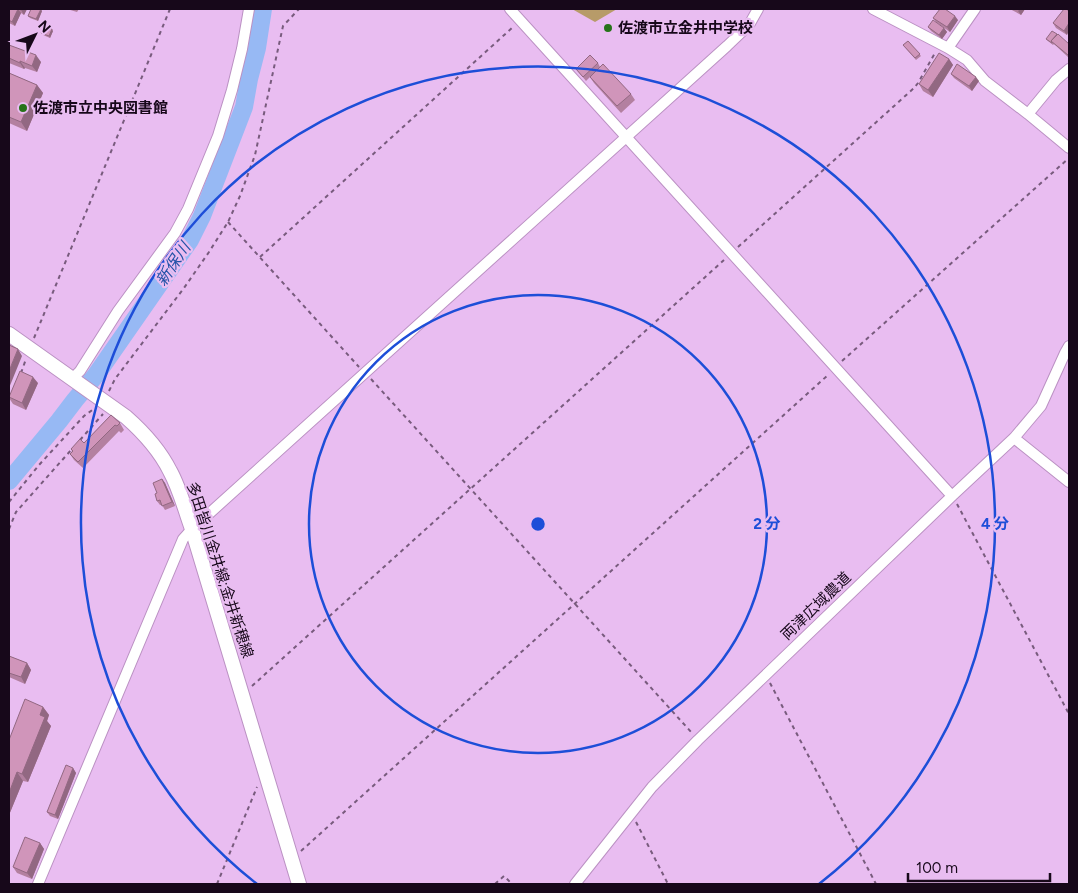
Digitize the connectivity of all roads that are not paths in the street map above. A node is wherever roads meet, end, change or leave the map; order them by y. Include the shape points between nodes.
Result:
1 (248, 9) edge
2 (510, 9) edge
3 (758, 9) edge
4 (873, 9) edge
5 (975, 9) edge
6 (944, 46) junction
7 (1069, 69) edge
8 (1028, 114) junction
9 (626, 138) junction
10 (1069, 148) edge
11 (9, 334) edge
12 (1069, 346) edge
13 (72, 379) junction
14 (1014, 438) junction
15 (1069, 482) edge
16 (952, 496) junction
17 (192, 529) junction
18 (38, 884) edge
19 (299, 884) edge
20 (575, 884) edge

1 - 13 street via 232,90 218,136 188,209
2 - 9 street
3 - 9 street via 749,25
4 - 6 street
5 - 6 street
6 - 8 street via 967,60 985,81
7 - 8 street
8 - 10 street
9 - 16 street
9 - 17 street
11 - 13 main road, 多田皆川金井線;金井新穂線
12 - 14 street, 両津広域農道 via 1040,406
13 - 17 main road, 多田皆川金井線;金井新穂線 via 126,417 163,457
14 - 15 street
14 - 16 street, 両津広域農道
16 - 20 street, 両津広域農道 via 652,787
17 - 18 street via 183,539
17 - 19 main road, 多田皆川金井線;金井新穂線

